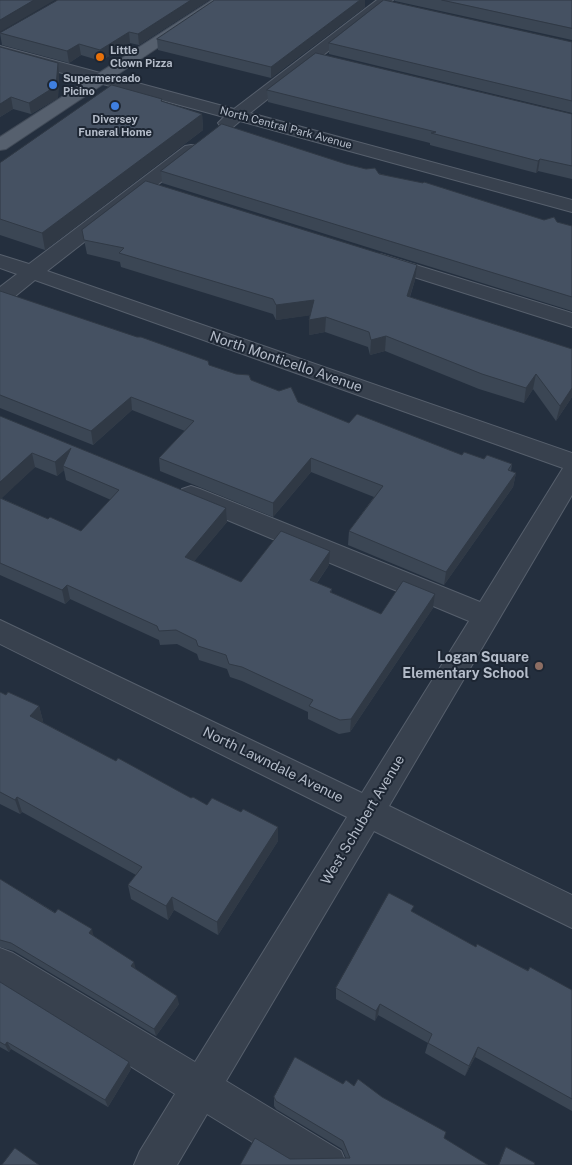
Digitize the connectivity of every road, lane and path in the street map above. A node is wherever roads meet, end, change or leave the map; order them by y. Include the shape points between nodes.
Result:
1 (222, 0) edge
2 (383, 3) edge
3 (1, 42) edge
4 (313, 57) junction
5 (332, 61) edge
6 (102, 78) junction
7 (237, 115) junction
8 (0, 145) edge
9 (572, 206) edge
10 (363, 254) edge
11 (0, 261) edge
12 (32, 272) junction
13 (0, 297) edge
14 (572, 320) edge
15 (572, 462) edge
16 (572, 474) edge
17 (166, 485) edge
18 (486, 616) junction
19 (0, 631) edge
20 (369, 812) junction
21 (572, 912) edge
22 (0, 965) edge
23 (201, 1086) junction
24 (154, 1165) edge
25 (327, 1165) edge

1 - 6 main road
2 - 4 street
3 - 6 street, North Central Park Avenue
4 - 5 street
4 - 7 street
6 - 7 street, North Central Park Avenue
6 - 8 main road
7 - 9 street, North Central Park Avenue
7 - 12 street via 208,137 153,189
10 - 14 street
11 - 12 street, North Monticello Avenue
12 - 13 street
12 - 15 street, North Monticello Avenue
16 - 18 street, West Schubert Avenue
17 - 18 street
18 - 20 street, West Schubert Avenue
19 - 20 street, North Lawndale Avenue
20 - 21 street, North Lawndale Avenue
20 - 23 street, West Schubert Avenue
22 - 23 street
23 - 24 street, West Schubert Avenue
23 - 25 street

